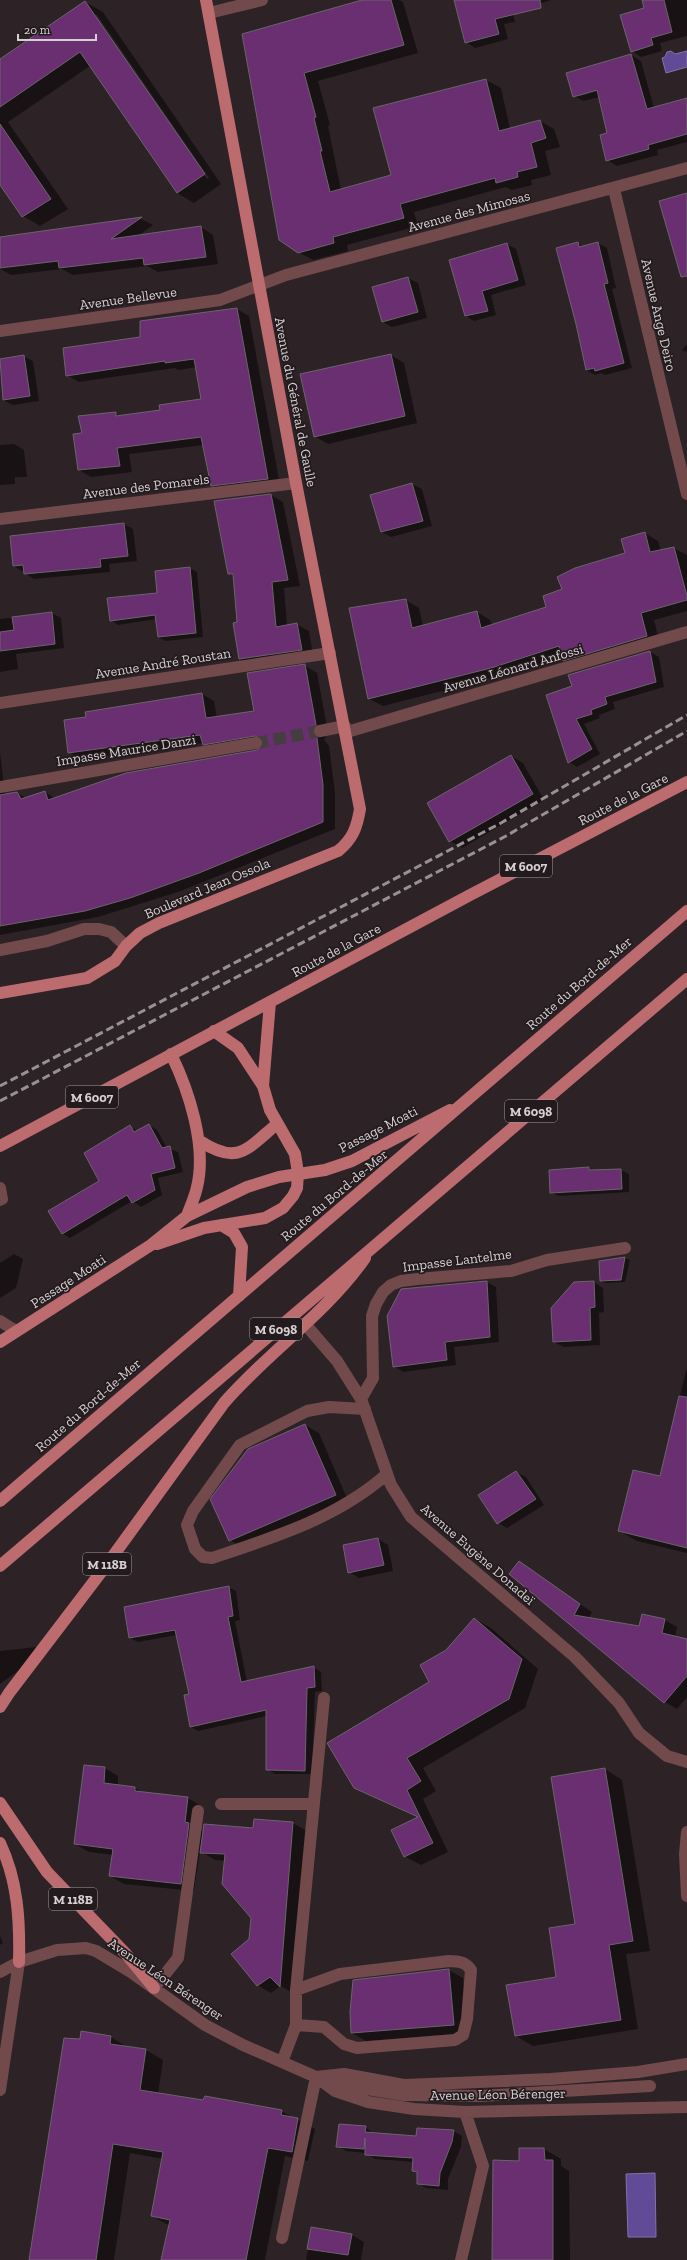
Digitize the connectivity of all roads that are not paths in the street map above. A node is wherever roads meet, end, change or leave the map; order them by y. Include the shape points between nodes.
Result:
1 (206, 0) edge
2 (262, 0) edge
3 (209, 13) junction
4 (687, 168) edge
5 (614, 189) junction
6 (259, 287) junction
7 (0, 331) edge
8 (296, 483) junction
9 (687, 494) edge
10 (0, 518) edge
11 (687, 632) edge
12 (330, 652) junction
13 (0, 702) edge
14 (346, 729) junction
15 (320, 731) tunnel mouth
16 (256, 743) tunnel mouth
17 (687, 782) edge
18 (0, 787) edge
19 (360, 809) joint
20 (687, 911) edge
21 (126, 946) junction
22 (0, 950) edge
23 (687, 979) edge
24 (0, 993) edge
25 (270, 1002) junction
26 (214, 1031) junction
27 (171, 1054) junction
28 (263, 1086) junction
29 (467, 1101) junction
30 (277, 1124) junction
31 (200, 1141) junction
32 (0, 1146) edge
33 (298, 1174) junction
34 (0, 1188) edge
35 (0, 1200) edge
36 (187, 1216) junction
37 (221, 1225) junction
38 (376, 1243) junction
39 (152, 1245) junction
40 (624, 1248) dead end
41 (239, 1296) junction
42 (0, 1321) edge
43 (305, 1324) junction
44 (16, 1331) junction
45 (1, 1341) edge
46 (363, 1404) junction
47 (387, 1474) junction
48 (0, 1501) edge
49 (0, 1566) edge
50 (4, 1694) edge
51 (324, 1698) dead end
52 (0, 1708) edge
53 (687, 1762) edge
54 (0, 1803) edge
55 (221, 1804) dead end
56 (314, 1804) junction
57 (198, 1811) dead end
58 (687, 1832) edge
59 (0, 1843) edge
60 (4, 1860) edge
61 (687, 1896) edge
62 (19, 1962) junction
63 (0, 1972) edge
64 (154, 1988) junction
65 (296, 1990) junction
66 (296, 2025) junction
67 (282, 2062) junction
68 (687, 2064) edge
69 (316, 2077) junction
70 (650, 2086) dead end
71 (0, 2090) edge
72 (687, 2107) edge
73 (465, 2112) junction
74 (282, 2238) dead end
75 (462, 2260) edge

1 - 3 main road, Avenue du Général de Gaulle
2 - 3 street
3 - 6 main road, Avenue du Général de Gaulle
4 - 5 street, Avenue des Mimosas
5 - 6 street, Avenue des Mimosas via 286,275
5 - 9 street, Avenue Ange Deiro
6 - 7 street, Avenue Bellevue via 220,300
6 - 8 main road, Avenue du Général de Gaulle
8 - 10 street, Avenue des Pomarels
8 - 12 main road, Avenue du Général de Gaulle
11 - 14 street, Avenue Léonard Anfossi
12 - 13 street, Avenue André Roustan
12 - 14 main road, Avenue du Général de Gaulle
14 - 15 street
14 - 19 main road, Avenue du Général de Gaulle
16 - 18 street, Impasse Maurice Danzi
17 - 25 main road, Route de la Gare / M 6007
19 - 21 main road, Boulevard Jean Ossola via 355,832 348,843 338,851 159,923 140,933
20 - 29 main road, Route du Bord-de-Mer
21 - 22 street via 111,932 84,929 48,941
21 - 24 main road via 115,962 87,978
23 - 38 main road, M 6098
25 - 26 main road, Route de la Gare / M 6007
25 - 28 main road, Passage Moati
26 - 27 main road, Route de la Gare / M 6007
26 - 28 main road, Passage Moati via 238,1048
27 - 31 main road via 181,1075
27 - 32 main road, Route de la Gare / M 6007
28 - 30 main road, Passage Moati
29 - 33 main road, Passage Moati via 352,1161 325,1170
29 - 41 main road, Route du Bord-de-Mer
30 - 31 main road via 239,1153 230,1155 215,1151
30 - 33 main road, Passage Moati via 295,1154
31 - 36 main road via 201,1164 198,1183
33 - 36 main road, Passage Moati via 247,1187
33 - 37 main road, Passage Moati via 294,1196 276,1214 249,1222
34 - 35 street
36 - 39 main road, Passage Moati
37 - 39 main road, Passage Moati
37 - 41 main road via 241,1241
38 - 43 main road, M 118B via 348,1282
38 - 49 main road, M 6098
39 - 44 main road, Passage Moati
40 - 46 street, Impasse Lantelme via 547,1260 512,1271 418,1279 392,1285 383,1292 372,1316 373,1378
41 - 48 main road, Route du Bord-de-Mer
42 - 44 street
43 - 46 street, Avenue Eugène Donadeï via 337,1361
43 - 50 main road, M 118B via 245,1378 224,1403 105,1567
44 - 45 main road, Passage Moati
46 - 47 street, Avenue Eugène Donadeï
46 - 47 street via 307,1412 240,1445 193,1510 187,1525 188,1534 195,1549 203,1557 212,1558 320,1519 357,1499
47 - 53 street, Avenue Eugène Donadeï via 400,1502 411,1517 575,1657 619,1703 639,1732 667,1756
50 - 52 main road, M 118B
51 - 56 street
54 - 64 main road, M 118B via 47,1872 126,1954
55 - 56 street
56 - 65 street
57 - 64 street via 178,1958
58 - 61 street via 684,1854
59 - 60 main road
60 - 62 main road via 16,1893
62 - 63 street, Avenue Léon Bérenger
62 - 64 street, Avenue Léon Bérenger via 57,1950 86,1948 96,1951
62 - 71 street
64 - 67 street, Avenue Léon Bérenger via 205,2025
65 - 66 street
65 - 66 street via 340,1974 449,1961 467,1964 471,1970 466,2025 463,2035 455,2040 357,2048 344,2044 324,2027
66 - 67 street
67 - 69 street, Avenue Léon Bérenger
68 - 69 street, Avenue Léon Bérenger via 638,2072 551,2079 411,2084 344,2074
69 - 70 street via 367,2090 404,2095 480,2096
69 - 73 street, Avenue Léon Bérenger via 335,2091 368,2102 414,2109
69 - 74 street
72 - 73 street, Avenue Léon Bérenger
73 - 75 street via 483,2166

